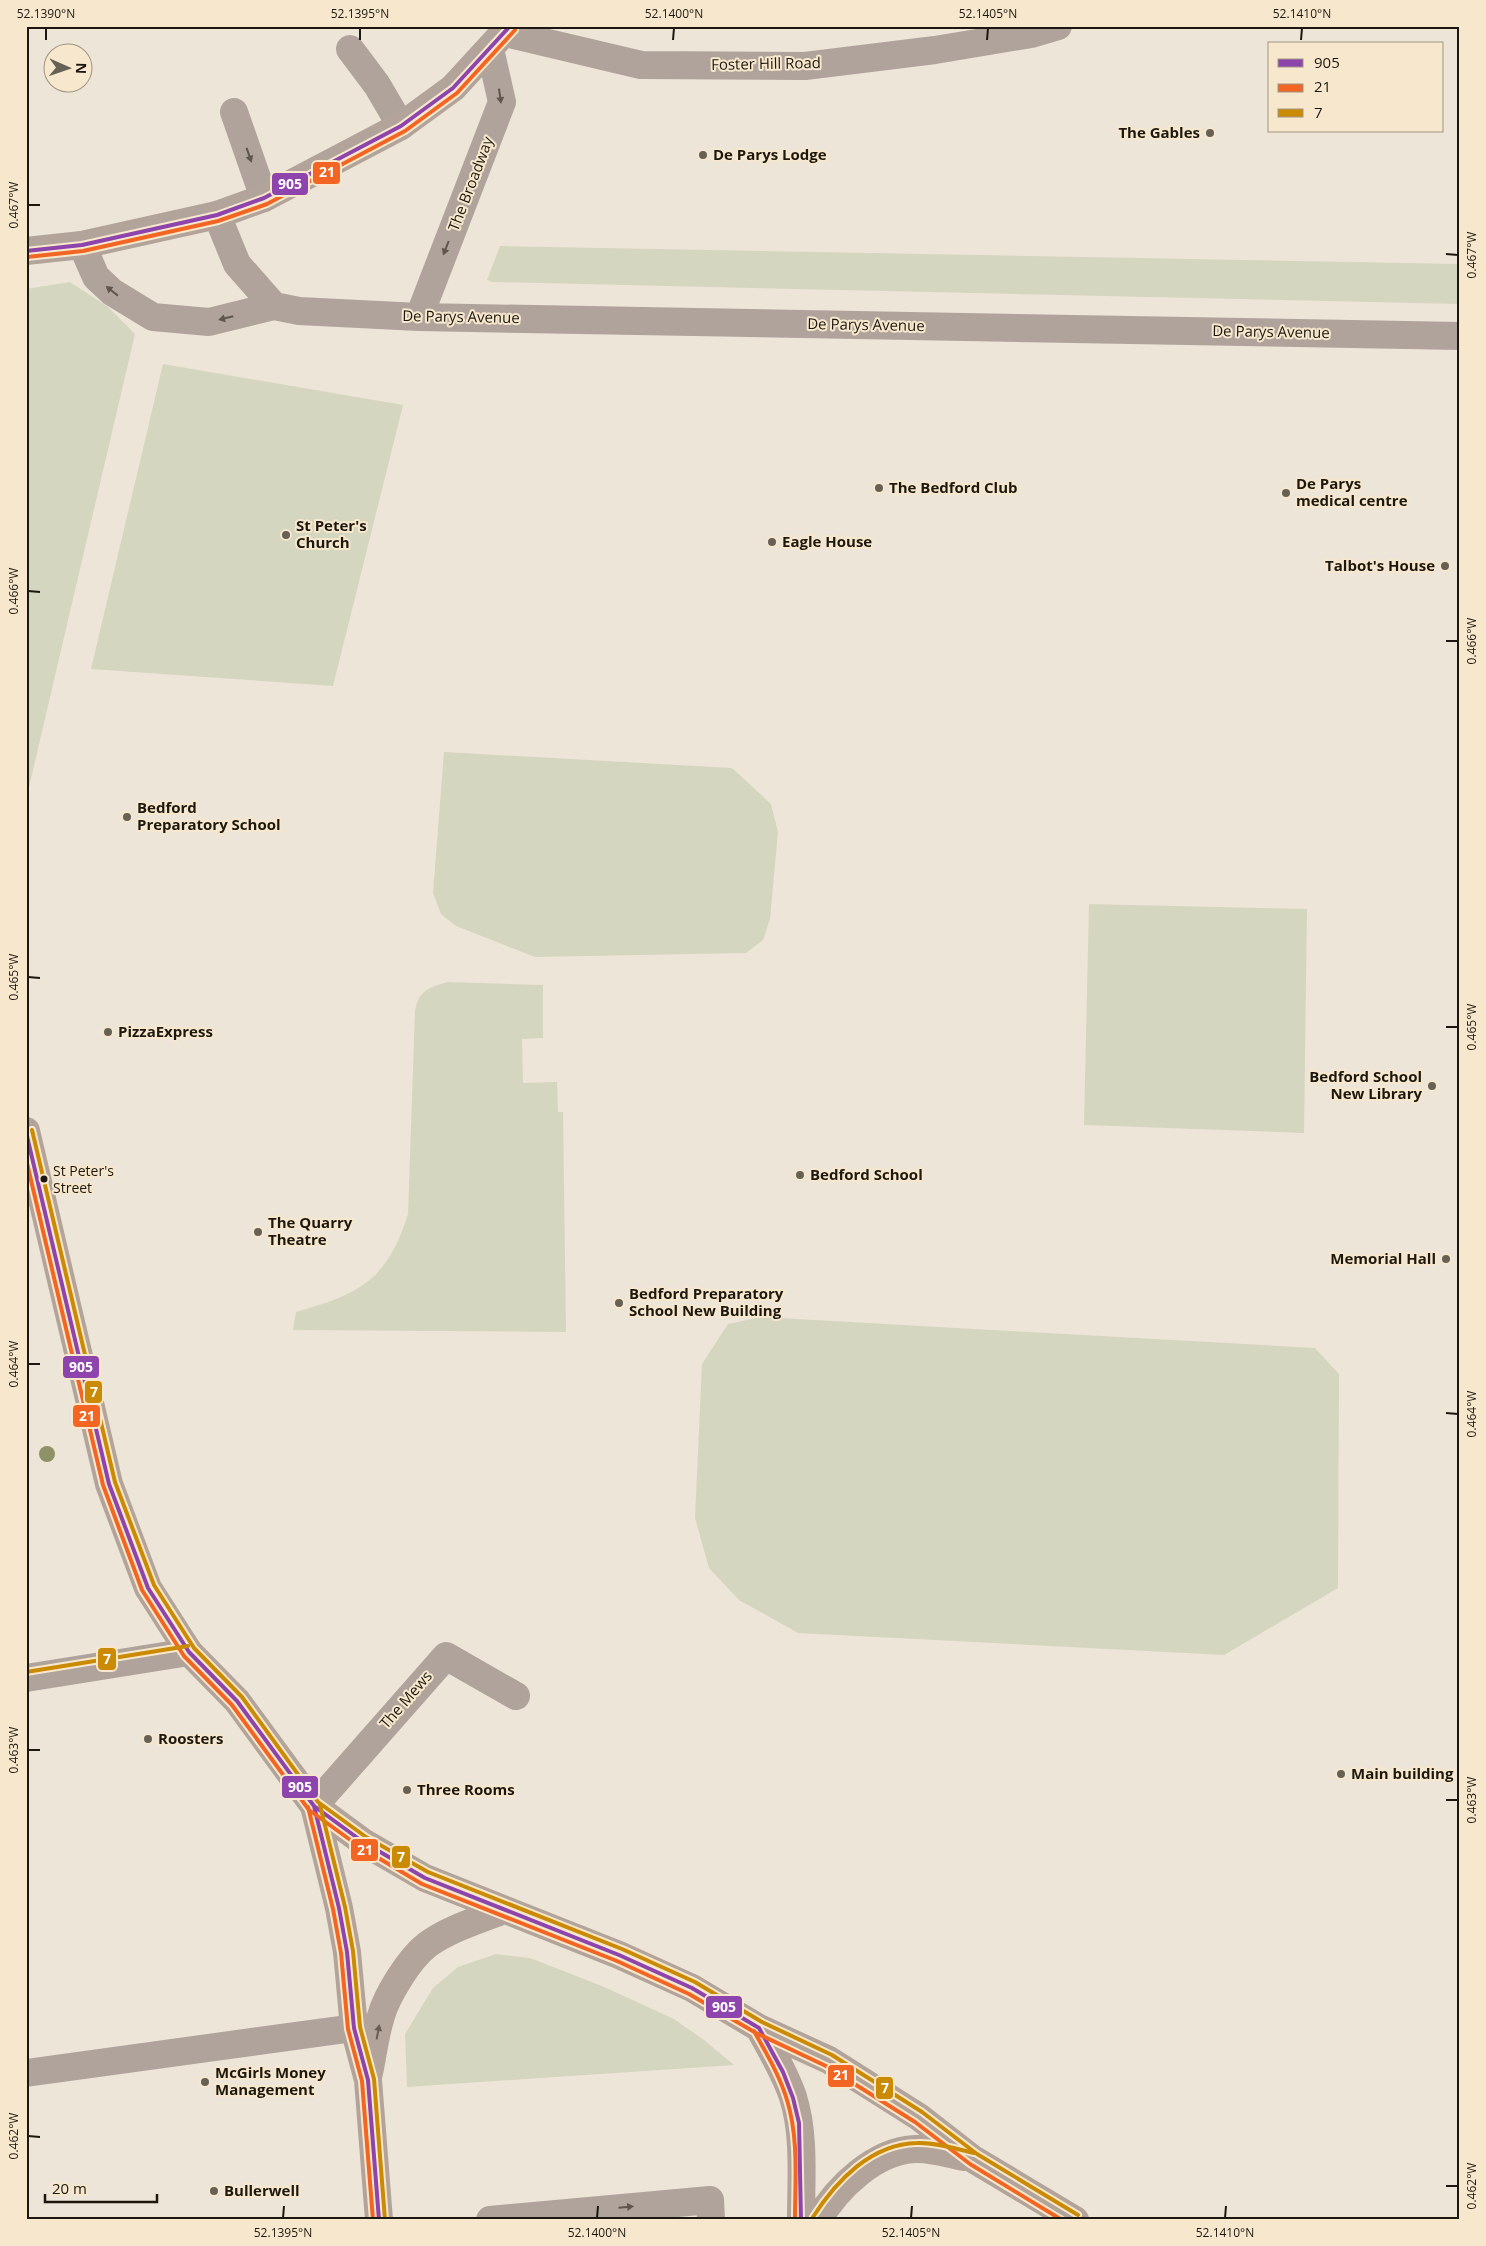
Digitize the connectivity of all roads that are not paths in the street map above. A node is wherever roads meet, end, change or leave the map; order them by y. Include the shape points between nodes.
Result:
1 (1058, 26) edge
2 (502, 36) edge
3 (350, 49) dead end
4 (234, 112) dead end
5 (400, 126) junction
6 (264, 198) junction
7 (217, 215) junction
8 (82, 245) junction
9 (26, 252) edge
10 (274, 306) junction
11 (419, 317) junction
12 (1460, 336) edge
13 (26, 1131) edge
14 (189, 1652) junction
15 (26, 1678) edge
16 (516, 1696) dead end
17 (314, 1806) junction
18 (504, 1910) junction
19 (354, 2028) junction
20 (759, 2028) junction
21 (26, 2073) edge
22 (368, 2080) junction
23 (973, 2159) junction
24 (379, 2220) edge
25 (490, 2220) edge
26 (711, 2220) edge
27 (801, 2220) edge
28 (818, 2220) edge
29 (1075, 2220) edge

1 - 2 street, Foster Hill Road via 1031,34 935,50 805,66 641,65
2 - 5 main road via 453,88
2 -> 11 street, The Broadway via 502,102
3 - 5 street via 378,85
4 -> 6 street
5 - 6 main road
6 - 7 main road
7 - 8 main road
7 - 10 street via 238,264
8 - 9 main road
10 -> 8 street, De Parys Avenue via 209,322 153,317 112,292 96,277
10 - 11 street, De Parys Avenue via 299,311
11 - 12 street, De Parys Avenue
13 - 14 main road via 110,1484 148,1588
14 - 15 street
14 - 17 main road via 237,1701
16 - 17 street, The Mews via 446,1656
17 - 18 main road via 401,1866
17 - 19 main road via 347,1952
18 - 20 main road via 618,1954 692,1988
22 -> 18 main road via 381,2015 398,1980 412,1961 427,1946 447,1934
19 - 21 street
19 - 22 main road
20 - 23 main road via 829,2060 919,2117
20 - 27 main road via 783,2072 797,2114
22 - 24 main road
23 - 28 main road via 928,2149 896,2153 875,2162 847,2184 829,2201
23 - 29 main road
25 -> 26 street via 710,2200

